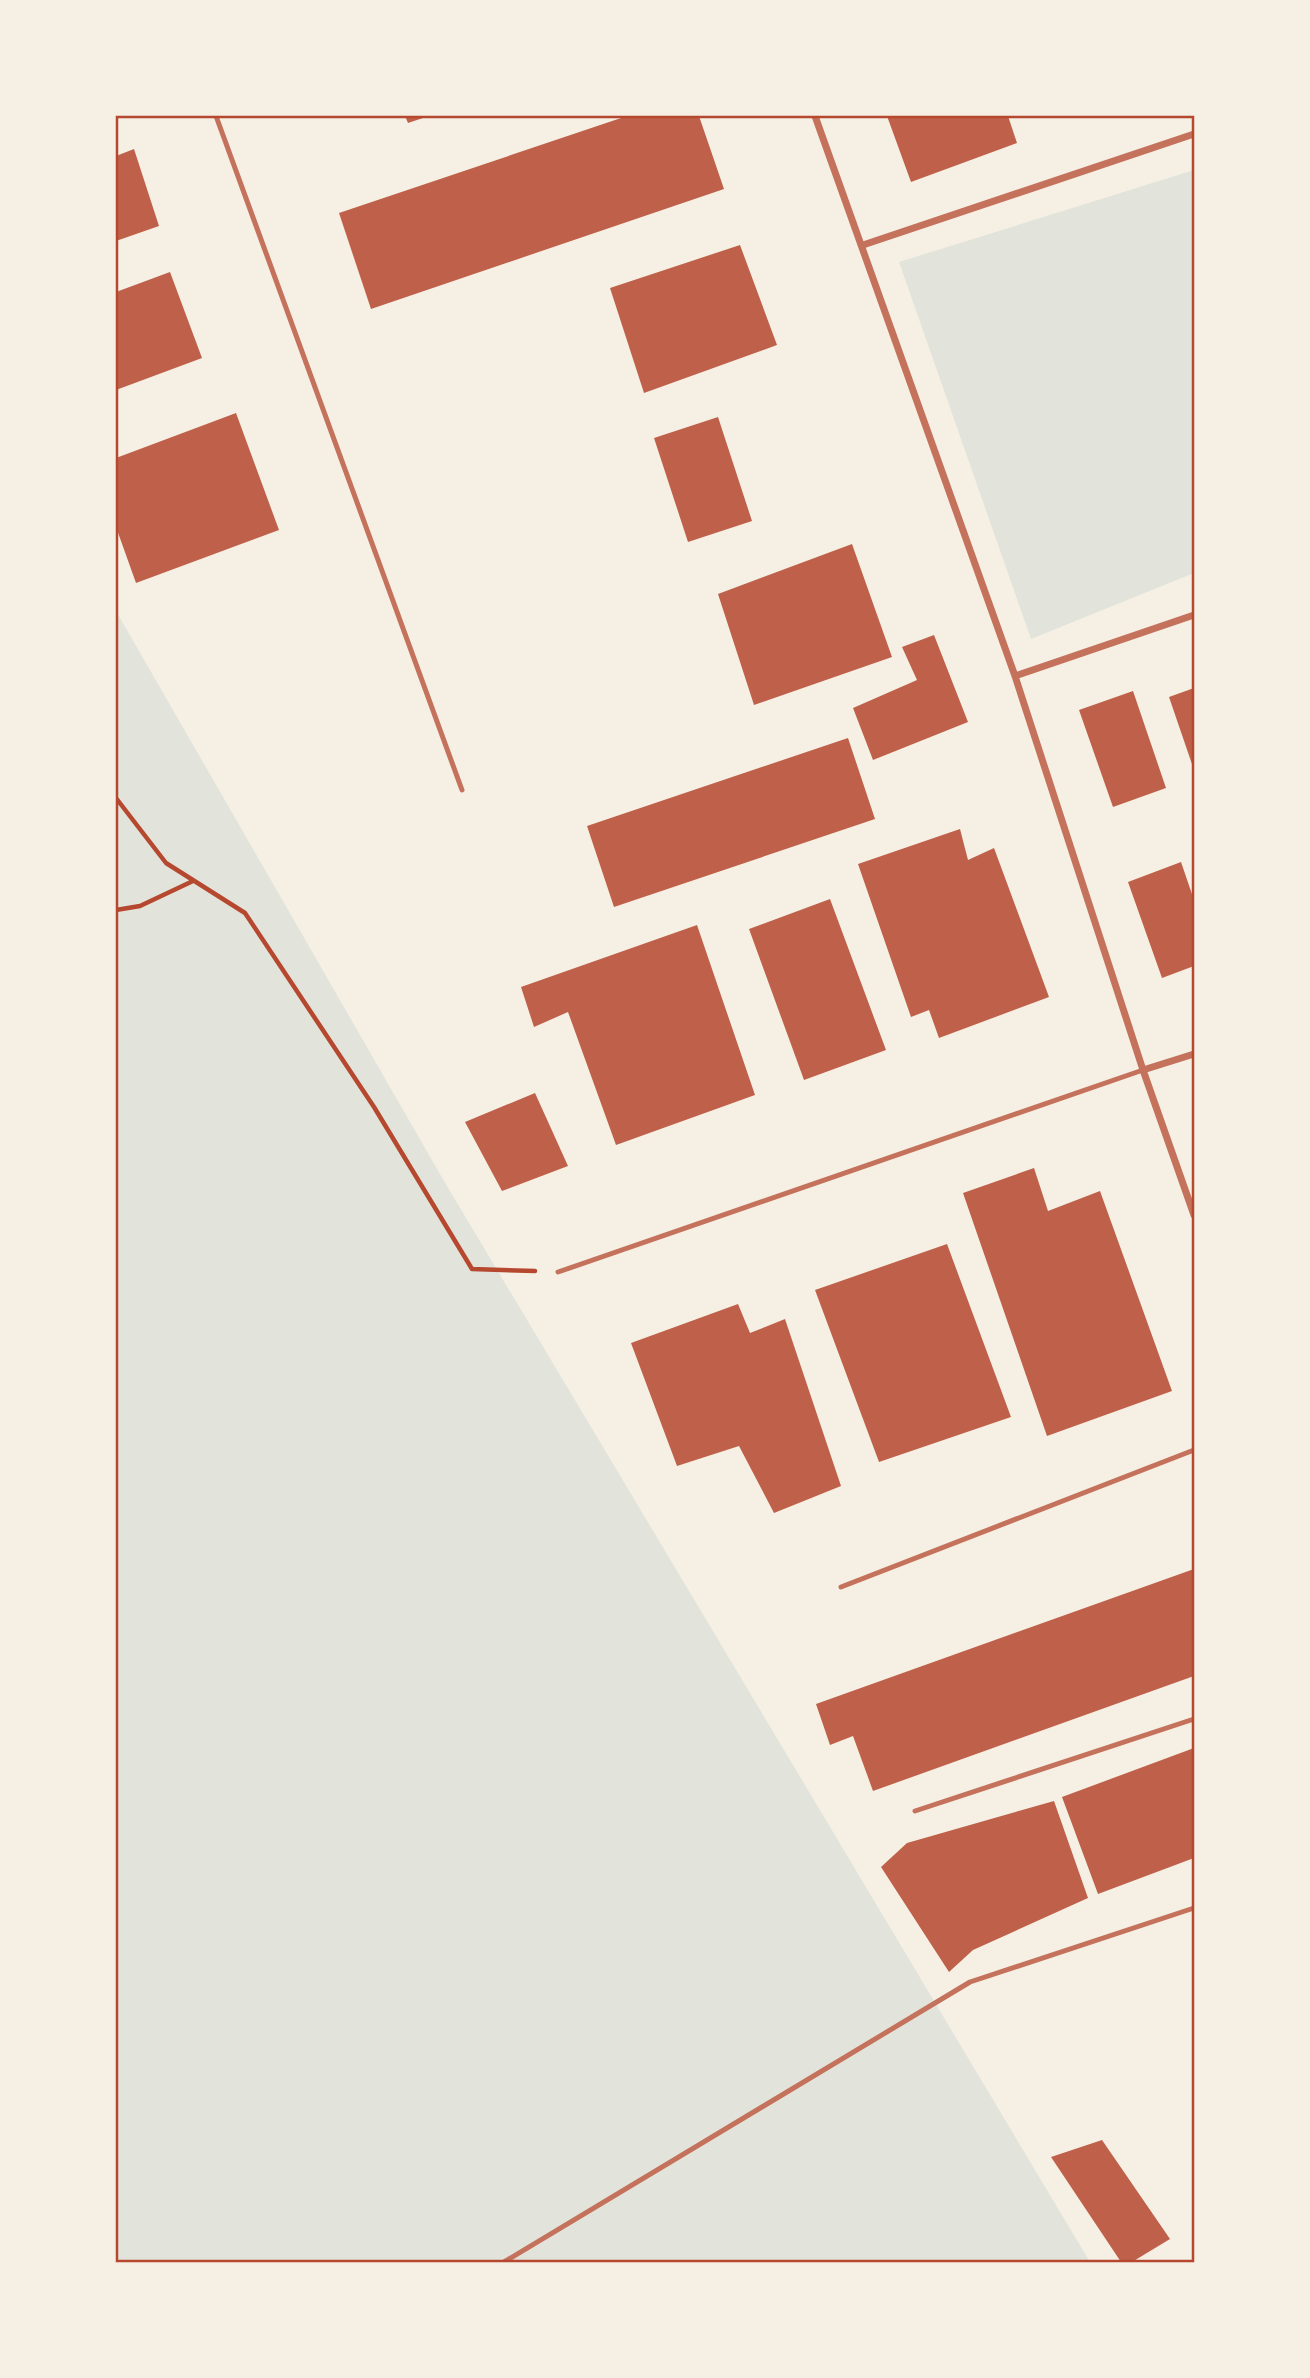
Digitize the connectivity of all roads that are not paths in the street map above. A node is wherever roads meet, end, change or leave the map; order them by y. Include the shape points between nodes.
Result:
1 (216, 116) edge
2 (815, 116) edge
3 (1195, 134) edge
4 (863, 245) junction
5 (1195, 615) edge
6 (1016, 676) junction
7 (462, 790) dead end
8 (1195, 1054) edge
9 (1143, 1070) junction
10 (1195, 1215) edge
11 (558, 1272) road end
12 (1195, 1450) edge
13 (841, 1587) dead end
14 (1195, 1719) edge
15 (915, 1811) dead end
16 (1195, 1909) edge
17 (504, 2263) edge

1 - 7 lane
2 - 4 street
3 - 4 street
4 - 6 street
5 - 6 street
6 - 9 street
8 - 9 street
9 - 10 street
9 - 11 lane
12 - 13 lane
14 - 15 lane
16 - 17 lane via 970,1982

